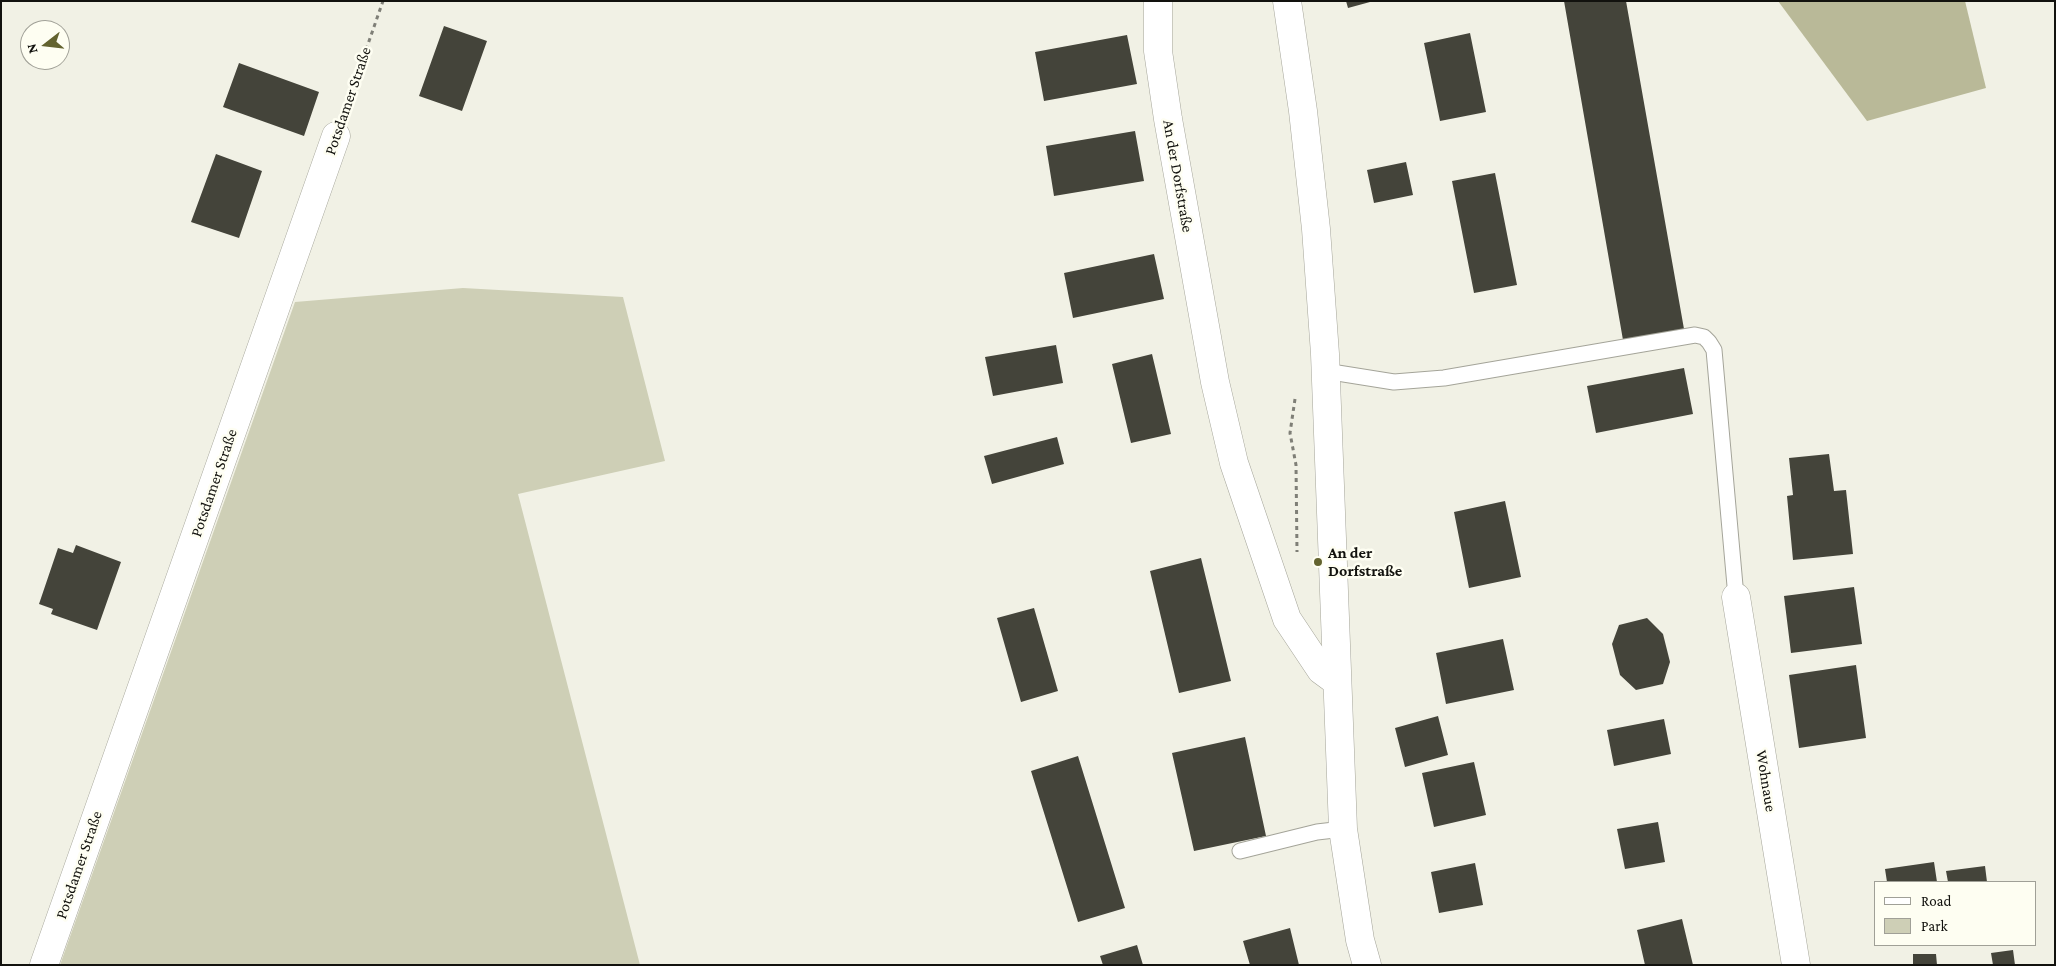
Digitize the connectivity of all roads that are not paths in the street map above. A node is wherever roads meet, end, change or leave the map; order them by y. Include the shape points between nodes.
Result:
1 (1158, 1) edge
2 (1287, 1) edge
3 (336, 136) road end
4 (1325, 371) junction
5 (1736, 597) joint
6 (1336, 681) junction
7 (1343, 829) junction
8 (1240, 851) dead end
9 (44, 965) edge
10 (1367, 965) edge
11 (1796, 965) edge

1 - 6 street, An der Dorfstraße via 1158,51 1168,119 1215,382 1234,463 1287,619 1321,670
2 - 4 street via 1314,209
3 - 9 street, Potsdamer Straße
4 - 5 lane via 1394,382 1436,379 1695,335 1704,337 1714,350
4 - 6 street
5 - 11 street, Wohnaue
6 - 7 street
7 - 8 lane
7 - 10 street via 1360,940

